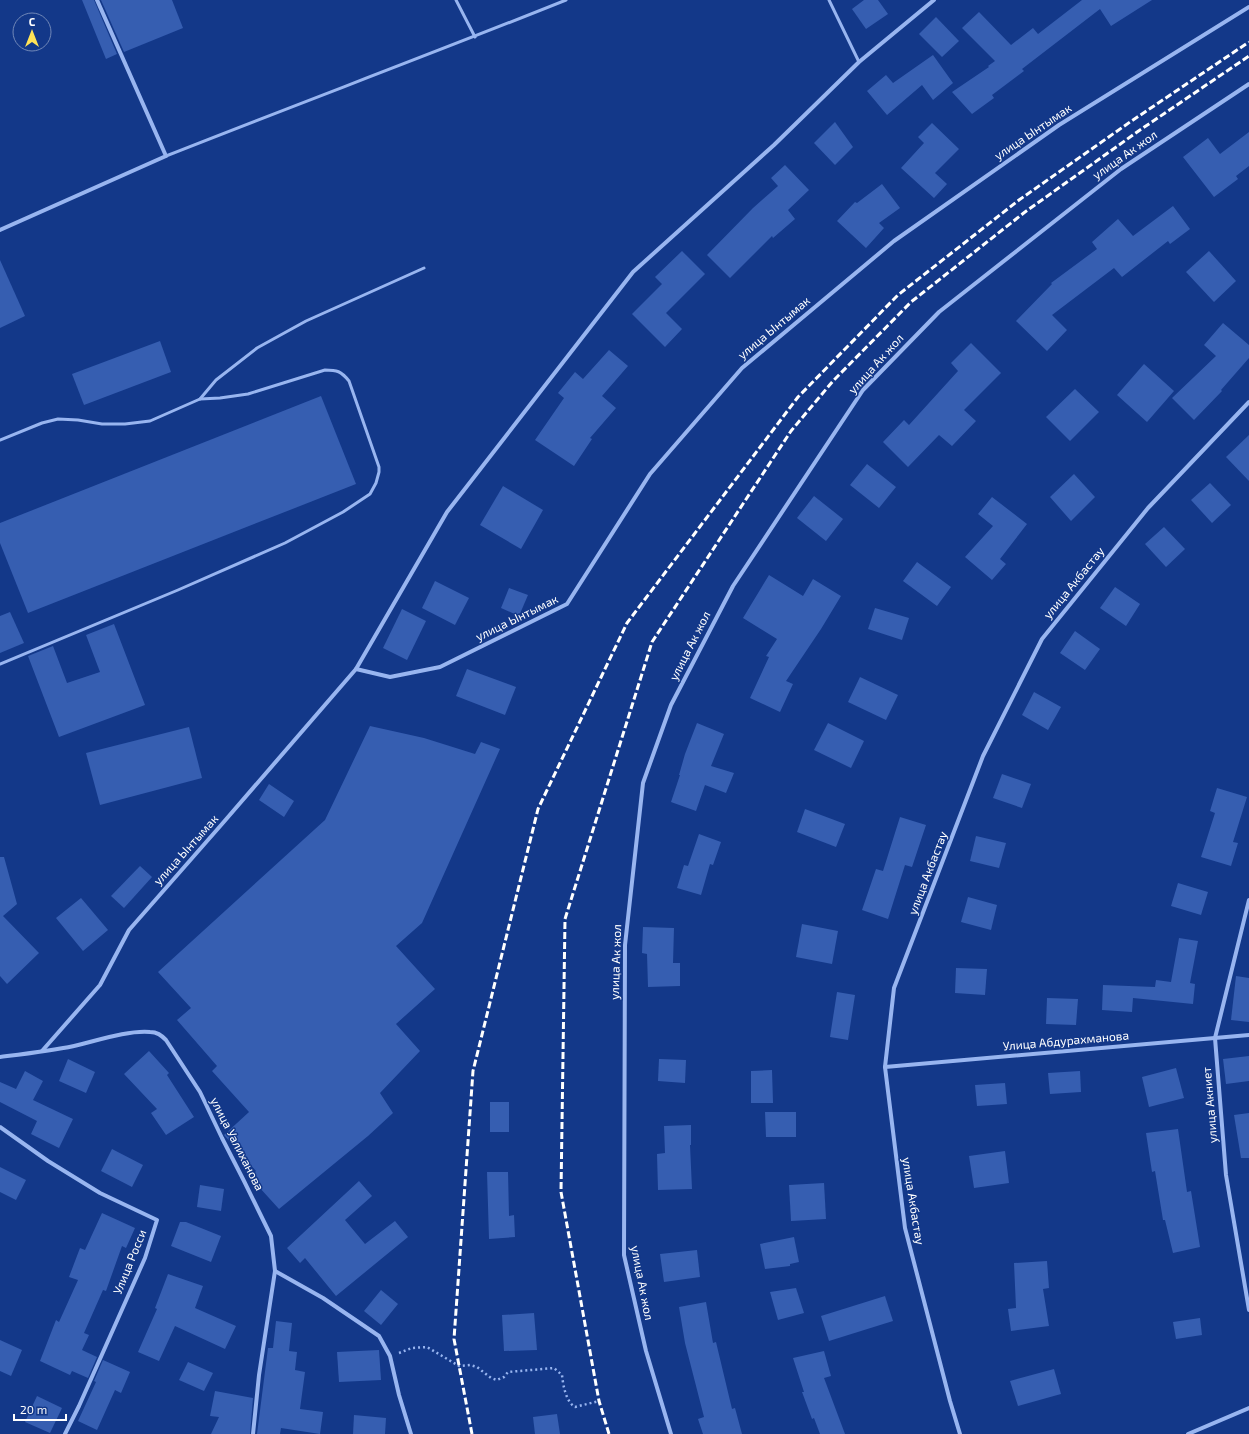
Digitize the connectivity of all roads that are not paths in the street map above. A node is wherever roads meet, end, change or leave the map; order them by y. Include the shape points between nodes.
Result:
1 (97, 0) edge
2 (456, 0) edge
3 (566, 0) edge
4 (829, 0) edge
5 (934, 0) edge
6 (1249, 7) edge
7 (475, 37) junction
8 (859, 62) junction
9 (1249, 84) edge
10 (166, 156) junction
11 (0, 230) edge
12 (424, 268) dead end
13 (200, 399) junction
14 (1249, 402) edge
15 (0, 440) edge
16 (0, 664) edge
17 (356, 669) junction
18 (1249, 900) edge
19 (1249, 1035) edge
20 (1215, 1038) junction
21 (42, 1051) junction
22 (0, 1057) edge
23 (884, 1067) junction
24 (0, 1127) edge
25 (275, 1271) junction
26 (1249, 1310) edge
27 (1249, 1408) edge
28 (65, 1434) edge
29 (253, 1434) edge
30 (411, 1434) edge
31 (671, 1434) edge
32 (960, 1434) edge
33 (1188, 1434) edge

1 - 10 street
2 - 7 lane
3 - 7 lane
4 - 8 lane
5 - 8 street, улица Ынтымак
6 - 17 street, улица Ынтымак via 1059,125 894,241 742,368 650,474 567,604 440,667 390,677
7 - 10 lane
8 - 17 street, улица Ынтымак via 774,145 633,272 447,512
9 - 31 street, улица Ак жол via 1121,169 940,312 863,390 733,586 671,705 644,783 625,945 624,1247 646,1351
10 - 11 street
12 - 13 lane via 306,321 257,348 216,380
13 - 15 lane via 150,421 102,424 58,419
13 - 16 lane via 248,394 325,370 343,373 349,381 379,467 370,494 343,512 285,543
14 - 23 street, улица Акбастау via 1148,508 1042,639 983,756 894,988
17 - 21 street, улица Ынтымак via 129,930 100,985
18 - 20 street, улица Акниет
19 - 20 street, Улица Абдурахманова
20 - 23 street, Улица Абдурахманова
20 - 26 street, улица Акниет via 1226,1175
21 - 22 street, улица Уалиханова
21 - 25 street, улица Уалиханова via 130,1034 160,1034 200,1092 271,1236
23 - 32 street, улица Акбастау via 906,1228
24 - 28 street, Улица Росси via 100,1193 157,1220 142,1265
25 - 29 street, улица Уалиханова
25 - 30 street via 323,1298 379,1336 390,1356
27 - 33 street

